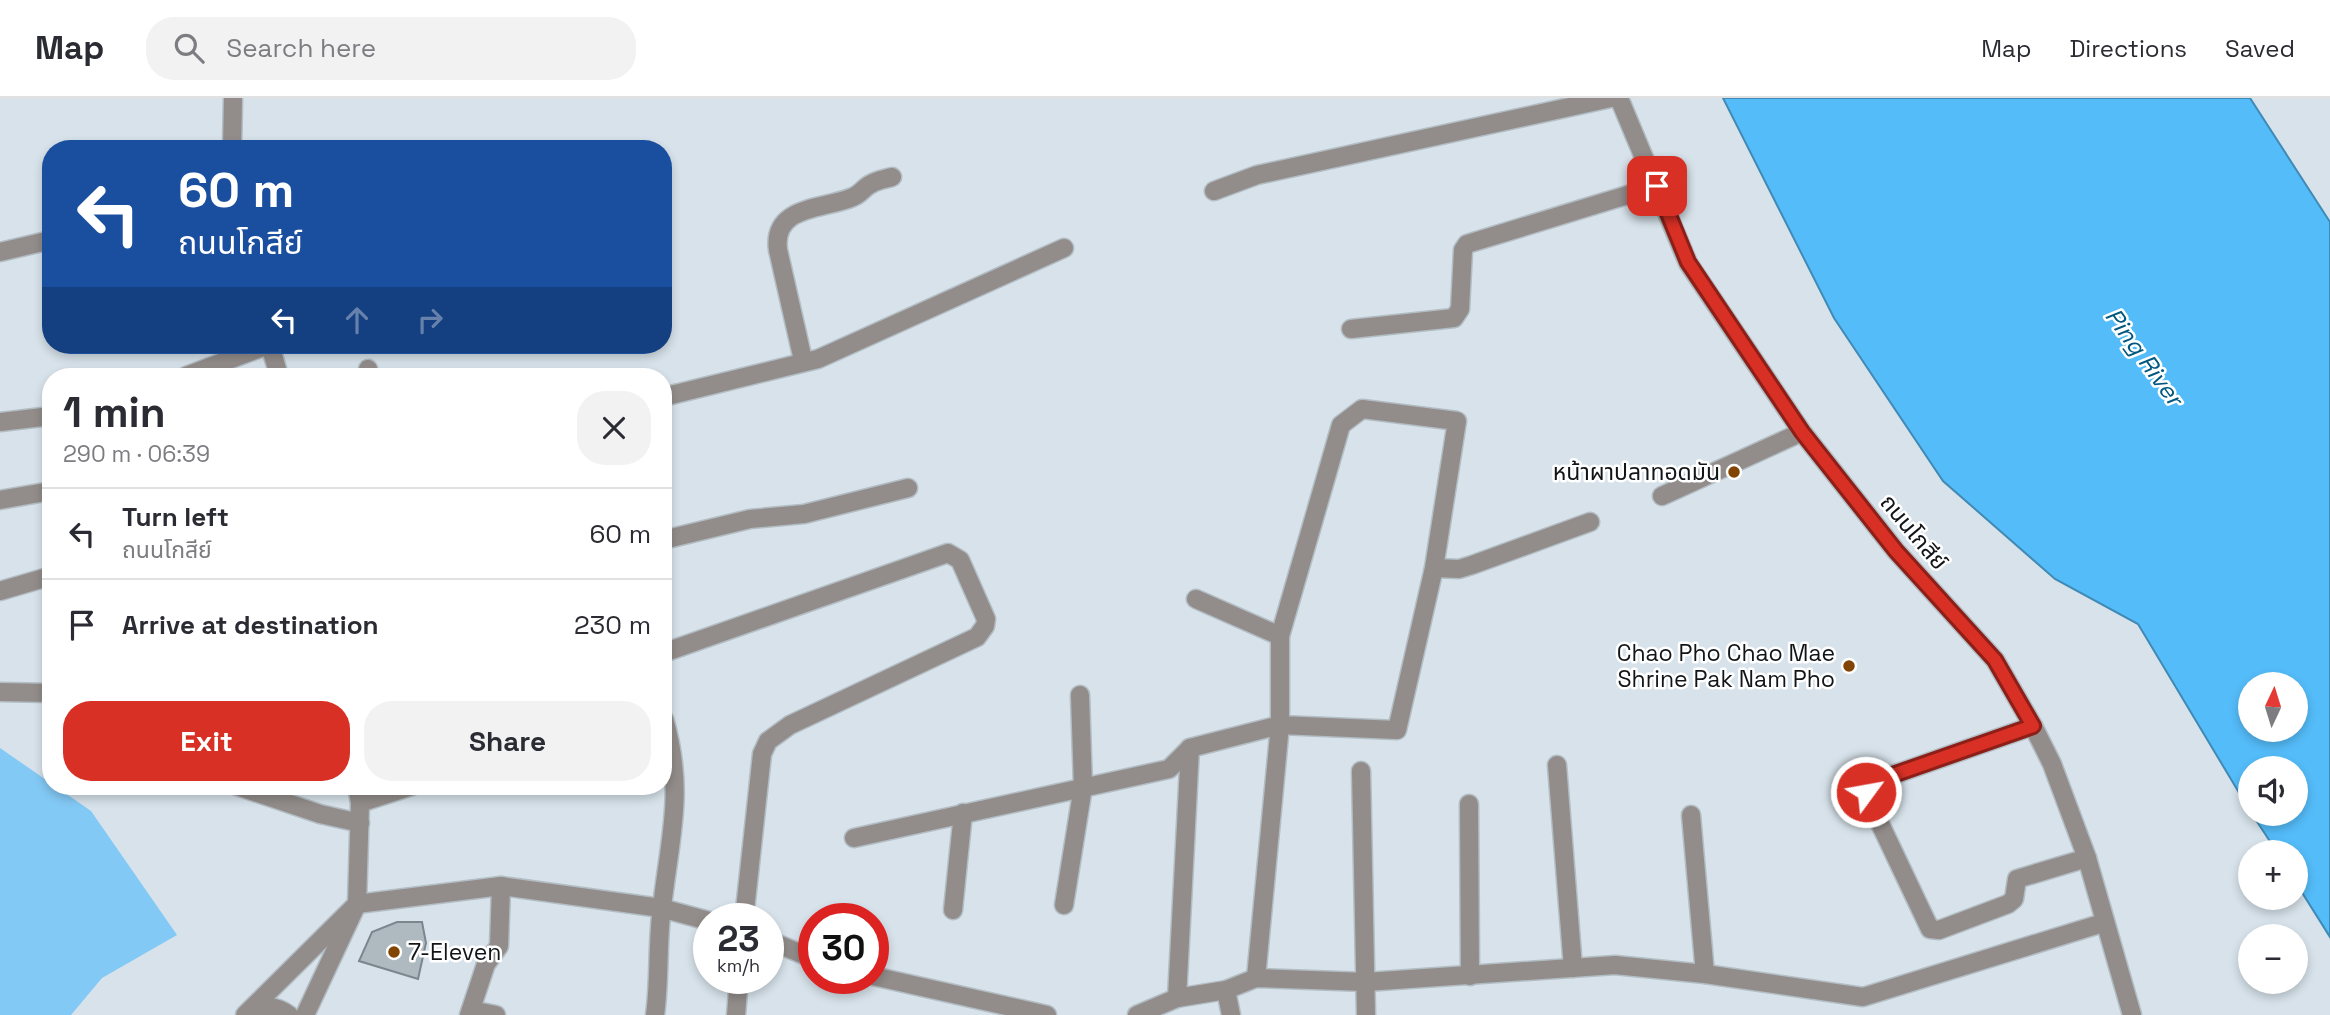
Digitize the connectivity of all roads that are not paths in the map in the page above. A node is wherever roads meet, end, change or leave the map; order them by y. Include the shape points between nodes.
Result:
1 (233, 98) edge
2 (1611, 98) edge
3 (1619, 98) edge
4 (232, 140) edge
5 (892, 177) dead end
6 (1657, 186) junction
7 (1214, 191) dead end
8 (42, 242) edge
9 (1064, 248) dead end
10 (0, 252) edge
11 (1351, 329) dead end
12 (245, 354) edge
13 (803, 360) junction
14 (207, 368) edge
15 (672, 395) edge
16 (42, 417) edge
17 (0, 422) edge
18 (1802, 432) junction
19 (908, 488) dead end
20 (42, 493) edge
21 (1662, 496) dead end
22 (0, 500) edge
23 (1590, 522) dead end
24 (672, 538) edge
25 (1434, 568) junction
26 (42, 579) edge
27 (0, 591) edge
28 (1196, 599) dead end
29 (1280, 636) junction
30 (672, 650) edge
31 (0, 692) edge
32 (42, 693) edge
33 (1080, 695) dead end
34 (1280, 725) junction
35 (2033, 726) junction
36 (672, 748) edge
37 (1190, 748) junction
38 (1557, 765) dead end
39 (1361, 771) dead end
40 (1083, 787) junction
41 (264, 795) edge
42 (359, 795) edge
43 (1469, 804) dead end
44 (963, 813) junction
45 (1691, 816) dead end
46 (360, 822) junction
47 (853, 838) dead end
48 (2087, 858) junction
49 (501, 886) junction
50 (746, 903) edge
51 (357, 904) junction
52 (1064, 905) dead end
53 (661, 908) junction
54 (953, 911) dead end
55 (693, 917) edge
56 (2103, 923) junction
57 (1573, 968) junction
58 (1705, 974) junction
59 (1470, 975) junction
60 (1256, 978) junction
61 (889, 981) edge
62 (1366, 982) junction
63 (1226, 990) junction
64 (738, 994) edge
65 (1177, 998) junction
66 (976, 1007) edge
67 (470, 1012) edge
68 (246, 1015) edge
69 (289, 1015) edge
70 (305, 1015) edge
71 (496, 1015) edge
72 (655, 1015) edge
73 (736, 1015) edge
74 (1047, 1015) edge
75 (1137, 1015) edge
76 (1231, 1015) edge
77 (1366, 1015) edge
78 (2132, 1015) edge

1 - 4 street
2 - 7 street via 1257,175
3 - 6 street, ถนนโกสีย์
5 - 13 street via 872,183 853,197 787,217 779,227 778,250
6 - 11 street via 1467,244 1460,309 1454,318
6 - 18 street, ถนนโกสีย์ via 1688,262
8 - 10 street
9 - 13 street via 818,359
12 - 14 street
13 - 15 street
16 - 17 street
18 - 21 street
18 - 35 street, ถนนโกสีย์ via 1896,551 1995,660
19 - 24 street via 804,514 750,519
20 - 22 street
23 - 25 street via 1459,569
25 - 29 street via 1457,421 1362,409 1341,425
25 - 34 street via 1397,730
26 - 27 street
28 - 29 street
29 - 34 street
30 - 50 street via 948,553 960,560 986,619 977,637 790,725 768,741 762,754
31 - 32 street
33 - 40 street
34 - 37 street
34 - 60 street
35 - 48 street, ถนนโกสีย์
35 - 48 street via 1887,777 1866,792 1930,929 1939,930 2014,900 2017,879
36 - 53 street via 676,797
37 - 40 street via 1169,769
37 - 65 street
38 - 57 street
39 - 62 street
40 - 44 street
40 - 52 street
41 - 46 street
42 - 46 street
43 - 59 street
44 - 47 street
44 - 54 street
45 - 58 street
46 - 51 street
48 - 56 street, ถนนโกสีย์
49 - 51 street
49 - 53 street
49 - 67 street via 499,946 486,964
51 - 68 street
51 - 70 street
53 - 55 street
53 - 72 street
56 - 58 street via 1863,997
56 - 78 street, ถนนโกสีย์
57 - 58 street via 1615,965
57 - 59 street
59 - 62 street
60 - 62 street
60 - 63 street
61 - 66 street
62 - 77 street
63 - 65 street
63 - 76 street
64 - 73 street
65 - 75 street
66 - 74 street
67 - 71 street
68 - 69 street via 273,1007

